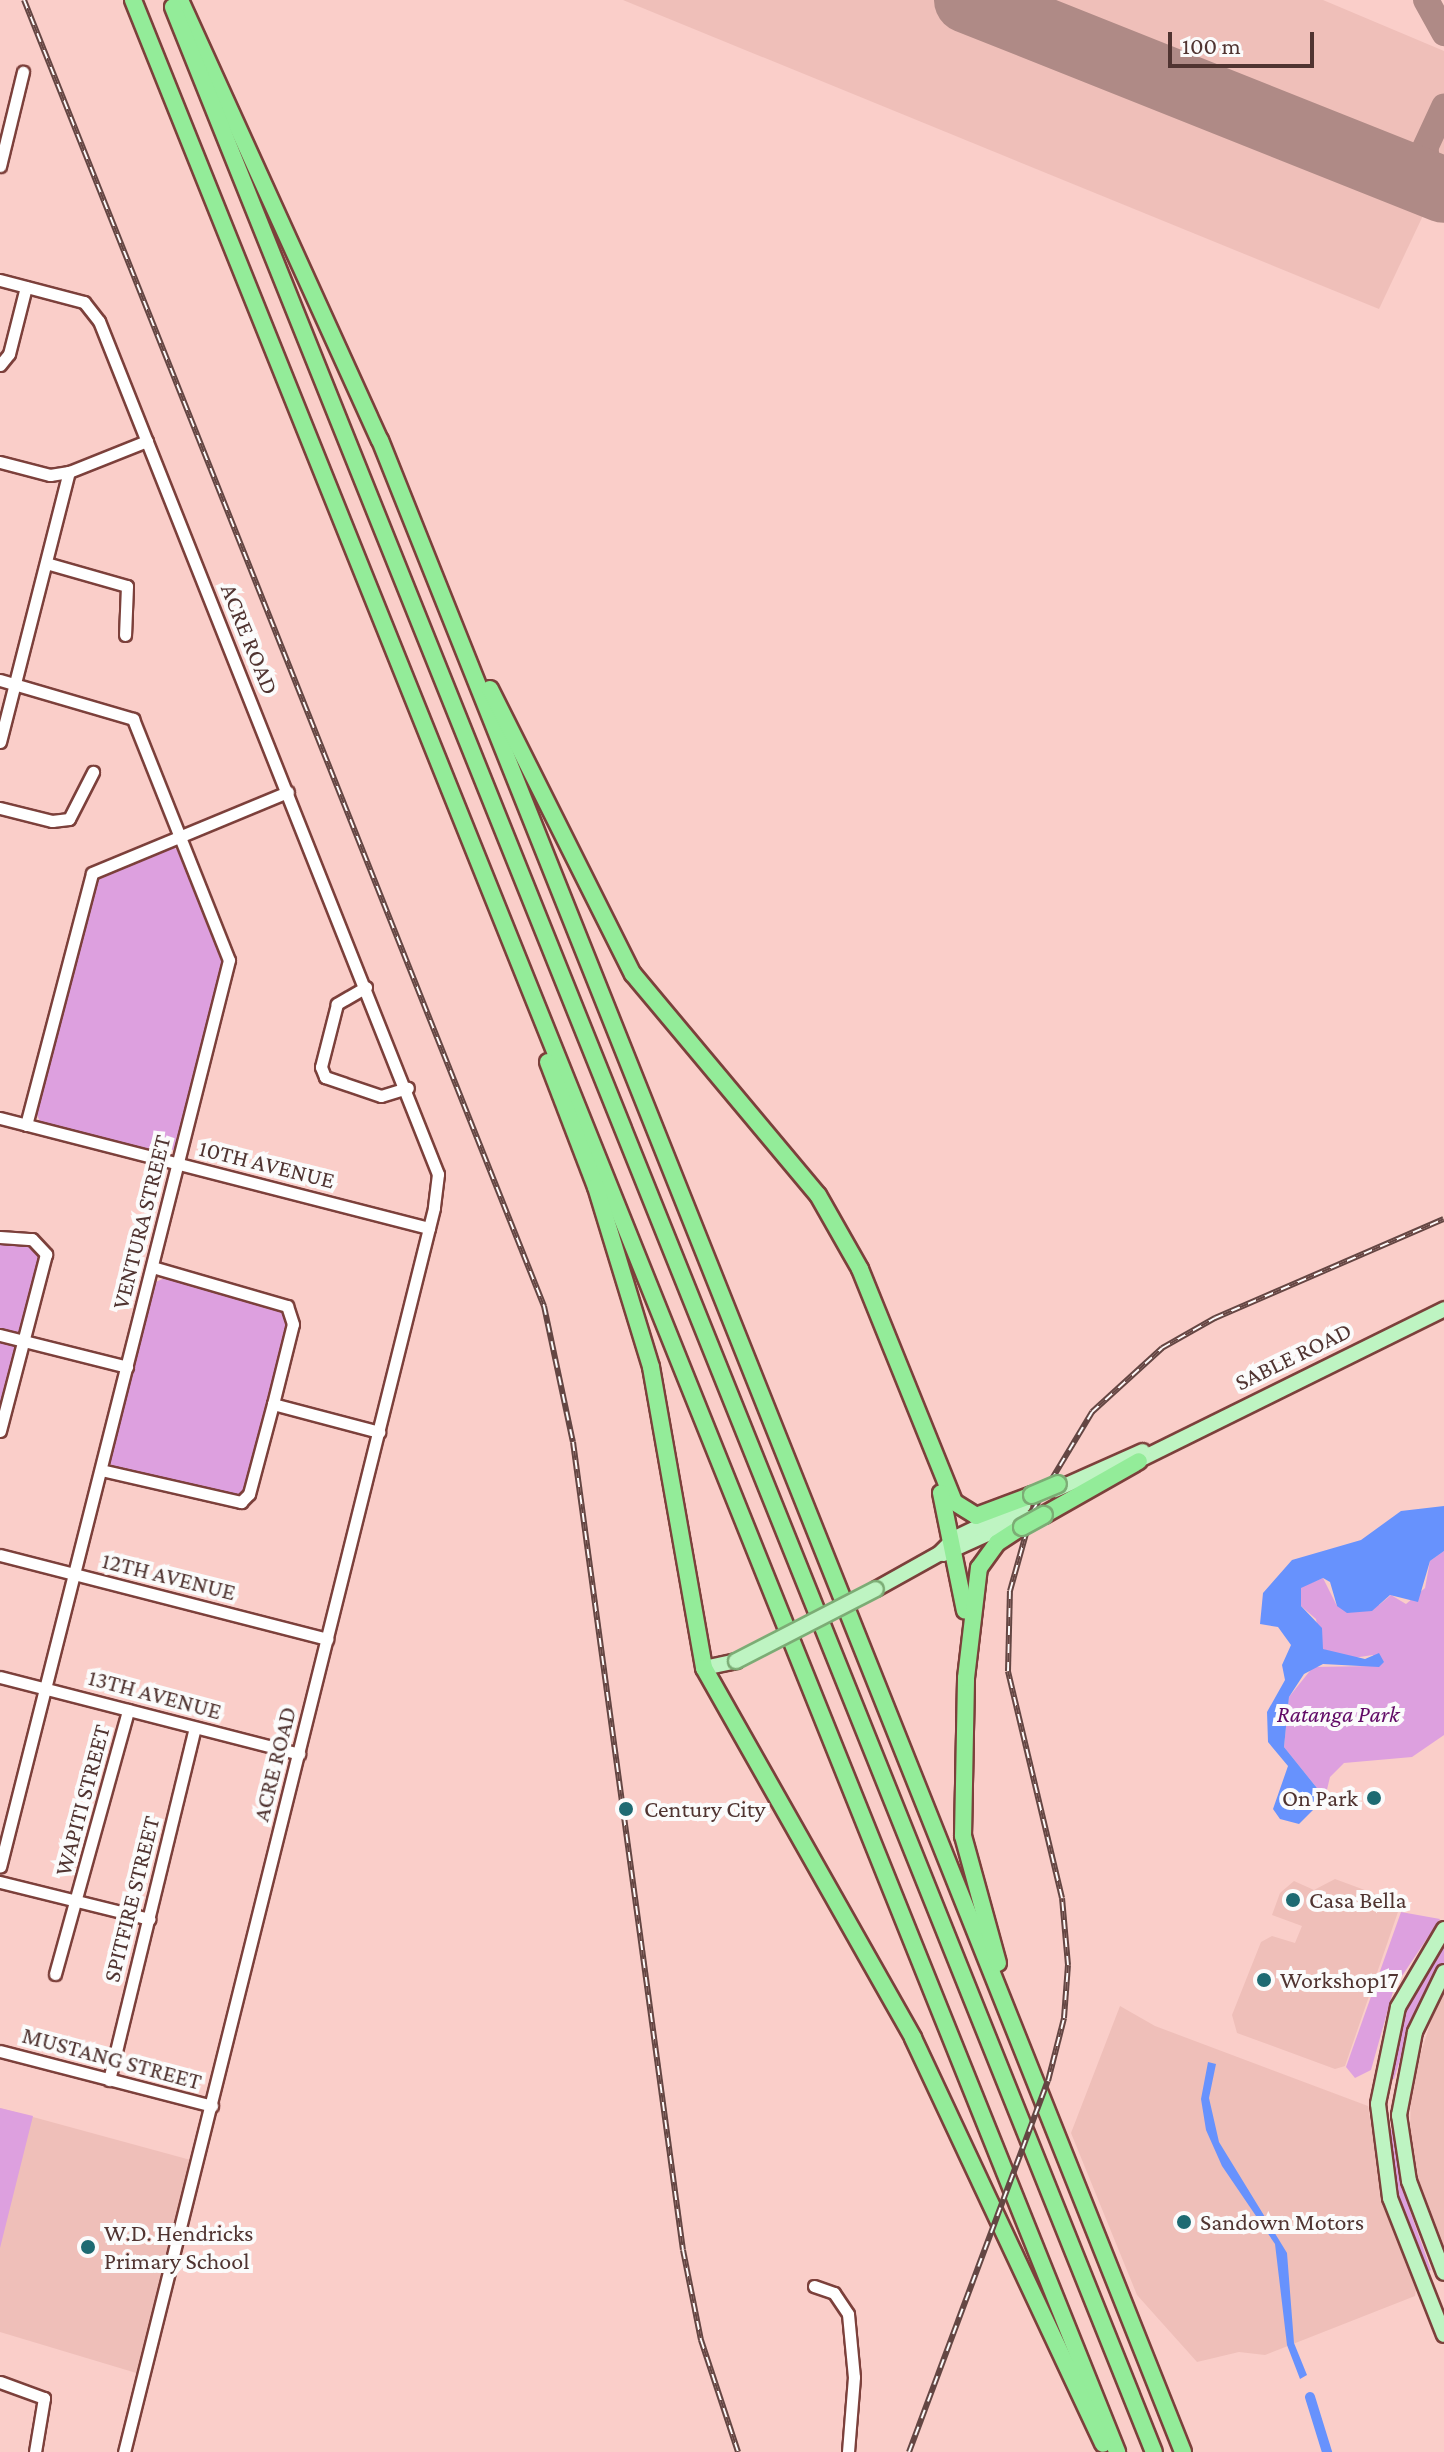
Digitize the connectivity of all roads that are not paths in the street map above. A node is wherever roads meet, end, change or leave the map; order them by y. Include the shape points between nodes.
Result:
1 (133, 0) edge
2 (170, 0) edge
3 (180, 0) edge
4 (23, 72) dead end
5 (0, 166) edge
6 (0, 280) edge
7 (26, 287) junction
8 (0, 365) edge
9 (147, 441) junction
10 (0, 462) edge
11 (69, 472) junction
12 (46, 563) junction
13 (438, 583) junction
14 (125, 635) dead end
15 (0, 680) edge
16 (15, 683) junction
17 (0, 742) edge
18 (93, 772) dead end
19 (288, 792) junction
20 (456, 804) junction
21 (0, 808) edge
22 (181, 836) junction
23 (366, 987) junction
24 (408, 1088) junction
25 (0, 1118) edge
26 (26, 1125) junction
27 (178, 1164) junction
28 (429, 1228) junction
29 (0, 1237) edge
30 (153, 1267) junction
31 (1444, 1309) edge
32 (0, 1335) edge
33 (24, 1341) junction
34 (127, 1367) junction
35 (273, 1404) junction
36 (0, 1431) edge
37 (379, 1432) junction
38 (1163, 1445) junction
39 (929, 1448) junction
40 (1139, 1461) joint
41 (101, 1470) junction
42 (1060, 1486) joint
43 (1031, 1498) junction
44 (1024, 1522) junction
45 (956, 1545) junction
46 (0, 1555) edge
47 (75, 1574) junction
48 (327, 1639) junction
49 (967, 1656) junction
50 (709, 1674) junction
51 (0, 1677) edge
52 (46, 1689) junction
53 (128, 1710) junction
54 (195, 1728) junction
55 (299, 1754) junction
56 (0, 1867) edge
57 (0, 1882) edge
58 (77, 1899) junction
59 (149, 1919) junction
60 (1444, 1929) edge
61 (1444, 1972) edge
62 (55, 1974) dead end
63 (1021, 2045) junction
64 (0, 2051) edge
65 (109, 2080) junction
66 (212, 2106) junction
67 (1444, 2273) edge
68 (814, 2286) dead end
69 (1444, 2335) edge
70 (0, 2382) edge
71 (35, 2452) edge
72 (124, 2452) edge
73 (848, 2452) edge
74 (1107, 2452) edge
75 (1117, 2452) edge
76 (1154, 2452) edge
77 (1183, 2452) edge

1 - 20 highway
2 - 76 highway
3 - 13 highway via 321,302
4 - 5 street
6 - 7 street
7 - 8 street via 9,354
7 - 9 street, ACRE ROAD via 92,309
9 - 11 street
9 - 19 street, ACRE ROAD
10 - 11 street via 50,475
11 - 12 street
12 - 14 street via 127,586
12 - 16 street
13 - 39 highway via 633,974 818,1195 860,1269
13 - 63 highway
15 - 16 street
16 - 17 street
16 - 22 street, VENTURA STREET via 129,715
18 - 21 street via 69,819 52,821
19 - 22 street
19 - 23 street, ACRE ROAD
20 - 50 highway via 596,1187 651,1367
20 - 75 highway
22 - 26 street via 88,878
22 - 27 street, VENTURA STREET via 229,960
23 - 24 street, ACRE ROAD
23 - 24 street via 337,1004 321,1067 325,1077 381,1096
24 - 28 street, ACRE ROAD via 438,1174
25 - 26 street, 10TH AVENUE
26 - 27 street, 10TH AVENUE
27 - 28 street, 10TH AVENUE
27 - 30 street, VENTURA STREET
28 - 37 street, ACRE ROAD
29 - 33 street via 32,1239 46,1254
30 - 34 street, VENTURA STREET
30 - 35 street via 287,1306 293,1324
31 - 38 main road, SABLE ROAD
32 - 33 street
33 - 34 street
33 - 36 street
34 - 41 street, VENTURA STREET
35 - 37 street
35 - 41 street via 249,1494 241,1502
37 - 48 street, ACRE ROAD
38 - 40 main road, SABLE ROAD
38 - 42 main road, SABLE ROAD
39 - 43 highway via 962,1510 988,1515
39 - 45 highway
40 - 44 highway, bridge
41 - 47 street, VENTURA STREET
42 - 43 highway, bridge
43 - 45 main road
44 - 45 main road
44 - 49 highway via 997,1543 979,1568
45 - 49 highway
45 - 50 main road, bridge
46 - 47 street, 12TH AVENUE
47 - 48 street, 12TH AVENUE
47 - 52 street, VENTURA STREET
48 - 55 street, ACRE ROAD
49 - 63 highway via 963,1836
50 - 74 highway via 913,2038
51 - 52 street, 13TH AVENUE
52 - 53 street, 13TH AVENUE
52 - 56 street, VENTURA STREET
53 - 54 street, 13TH AVENUE
53 - 58 street, WAPITI STREET
54 - 55 street, 13TH AVENUE
54 - 59 street, SPITFIRE STREET
55 - 66 street, ACRE ROAD
57 - 58 street
58 - 59 street
58 - 62 street, WAPITI STREET
59 - 65 street, SPITFIRE STREET
60 - 69 main road via 1398,2007 1378,2104 1390,2198
61 - 67 main road via 1415,2032 1399,2115 1409,2181
63 - 77 highway
64 - 65 street, MUSTANG STREET
65 - 66 street, MUSTANG STREET
66 - 72 street, ACRE ROAD
68 - 73 street via 834,2293 848,2314 854,2377
70 - 71 street via 44,2398

